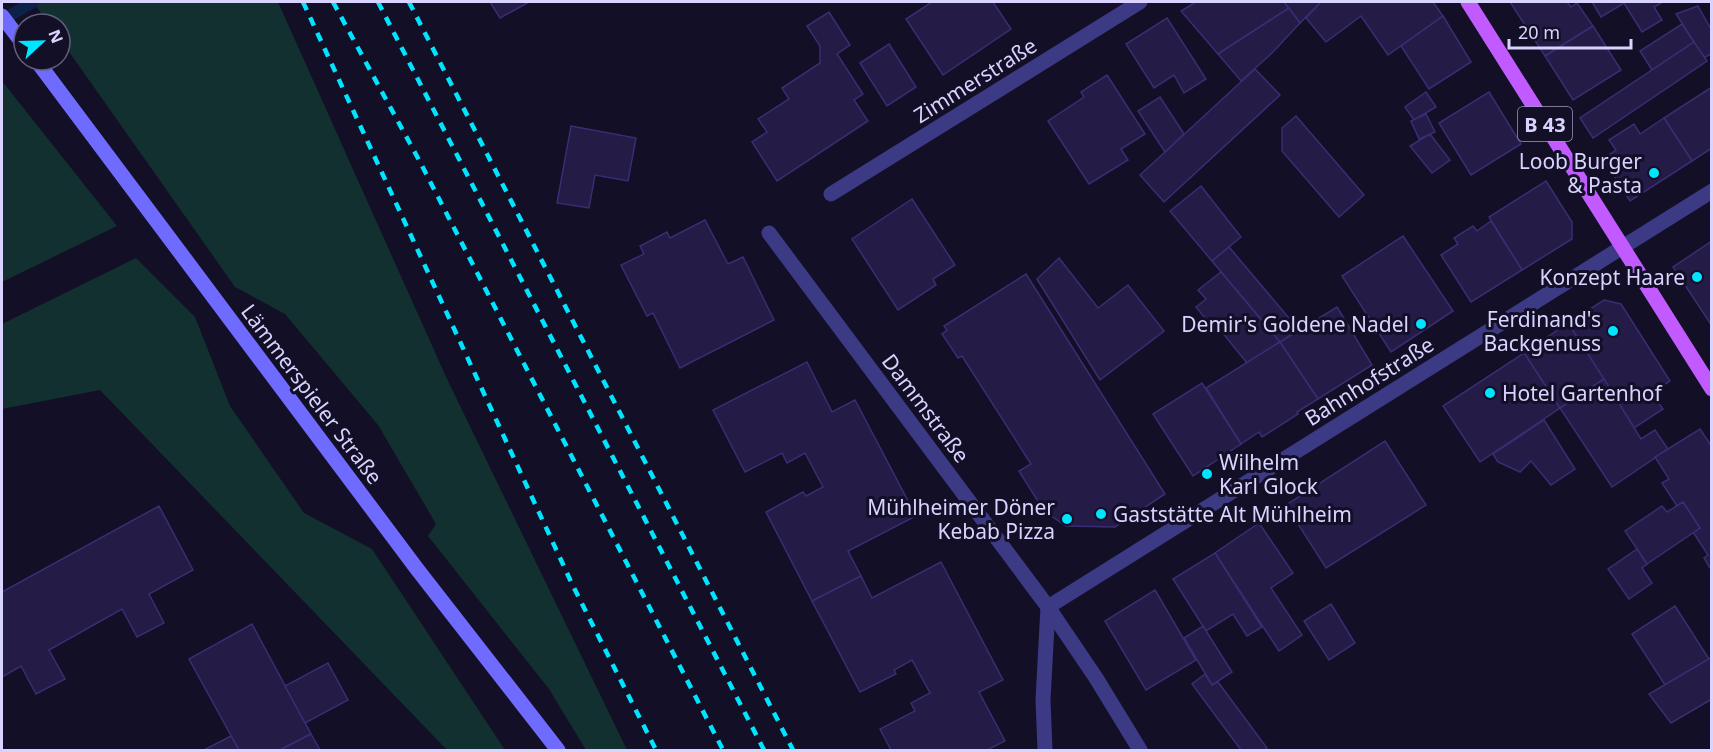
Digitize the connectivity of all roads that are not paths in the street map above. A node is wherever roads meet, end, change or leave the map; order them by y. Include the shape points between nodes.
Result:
1 (1140, 2) edge
2 (1468, 2) edge
3 (2, 16) edge
4 (12, 29) edge
5 (45, 72) edge
6 (1712, 191) edge
7 (831, 194) dead end
8 (769, 233) dead end
9 (1622, 247) junction
10 (1712, 389) edge
11 (1048, 607) junction
12 (558, 750) edge
13 (1045, 750) edge
14 (1140, 750) edge

1 - 7 street, Zimmerstraße
2 - 9 main road, B 43
3 - 4 main road
5 - 12 main road, Lämmerspieler Straße via 457,622
6 - 9 street, Bahnhofstraße
8 - 11 street, Dammstraße
9 - 10 main road, B 43
9 - 11 street, Bahnhofstraße
11 - 13 street via 1043,700
11 - 14 street, Dammstraße

